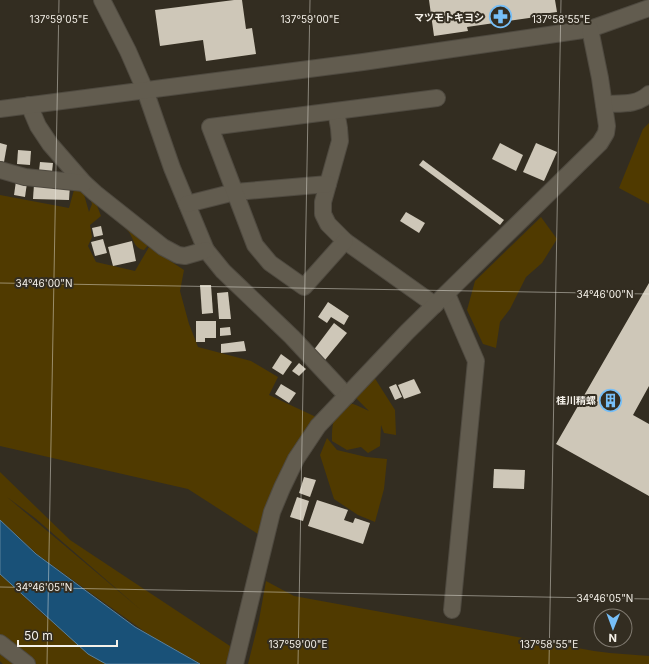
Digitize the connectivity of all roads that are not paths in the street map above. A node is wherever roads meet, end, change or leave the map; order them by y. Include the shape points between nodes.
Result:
1 (102, 0) edge
2 (649, 8) edge
3 (590, 28) junction
4 (145, 90) junction
5 (649, 94) edge
6 (438, 98) dead end
7 (604, 104) junction
8 (29, 105) junction
9 (0, 109) edge
10 (336, 111) junction
11 (0, 170) edge
12 (84, 183) junction
13 (328, 184) junction
14 (234, 192) junction
15 (187, 204) junction
16 (345, 241) junction
17 (206, 250) junction
18 (447, 294) junction
19 (435, 306) junction
20 (347, 396) junction
21 (452, 610) dead end
22 (0, 643) edge
23 (27, 664) edge
24 (235, 664) edge

1 - 4 street
2 - 3 street
3 - 4 street via 363,62
3 - 7 street
4 - 8 street
4 - 15 street
5 - 7 street via 642,100 632,103
6 - 10 street
7 - 18 street via 607,126 600,143
8 - 9 street
8 - 12 street via 38,126 50,144
10 - 13 street via 340,141
10 - 14 street via 210,127
11 - 12 street via 25,177
12 - 17 street via 163,247 178,256
13 - 14 street
13 - 16 street via 323,214 328,224
14 - 15 street
14 - 16 street via 255,244 270,263 304,287
15 - 17 street
16 - 19 street
17 - 20 street via 223,271 292,337
18 - 19 street
18 - 21 street via 476,360
19 - 20 street
20 - 24 street via 318,426 296,459 282,488 272,512
22 - 23 street

